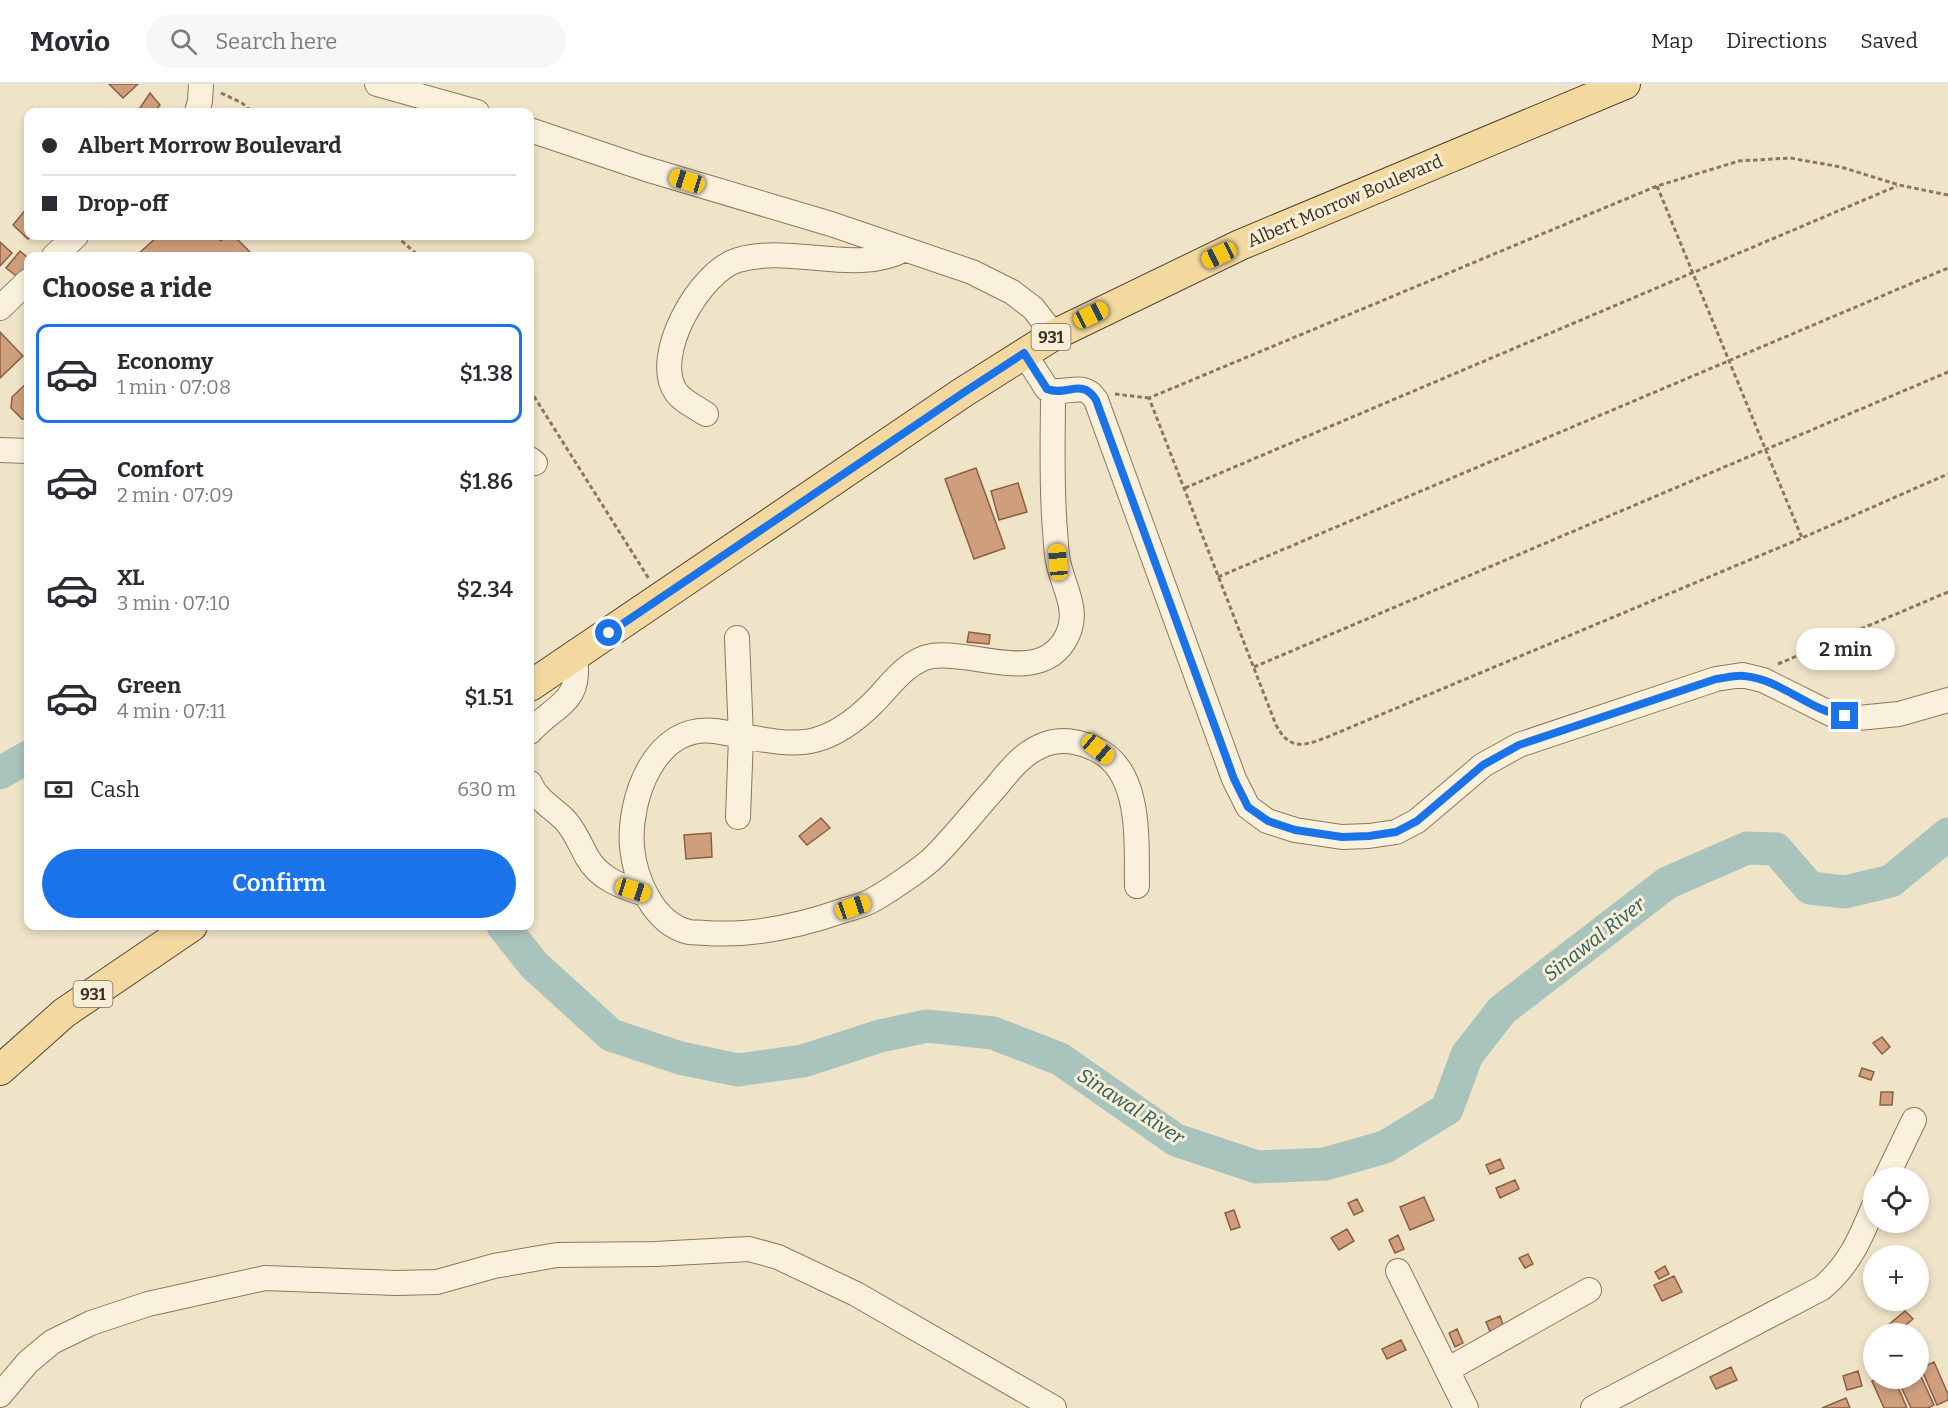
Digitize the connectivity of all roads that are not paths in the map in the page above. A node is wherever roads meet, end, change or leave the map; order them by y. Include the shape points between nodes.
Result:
1 (201, 84) edge
2 (377, 84) edge
3 (1625, 84) edge
4 (198, 108) edge
5 (463, 108) edge
6 (534, 131) edge
7 (72, 240) edge
8 (905, 249) junction
9 (58, 252) edge
10 (24, 285) edge
11 (0, 308) edge
12 (1054, 335) junction
13 (1024, 353) junction
14 (1053, 391) junction
15 (706, 414) dead end
16 (0, 450) edge
17 (24, 451) edge
18 (737, 638) dead end
19 (575, 656) junction
20 (534, 683) edge
21 (1948, 700) edge
22 (534, 729) edge
23 (741, 737) junction
24 (534, 793) edge
25 (738, 817) dead end
26 (1137, 886) dead end
27 (645, 894) junction
28 (186, 930) edge
29 (0, 1070) edge
30 (1914, 1119) dead end
31 (1891, 1167) edge
32 (1863, 1231) edge
33 (1398, 1271) dead end
34 (1589, 1290) dead end
35 (1447, 1370) junction
36 (0, 1395) edge
37 (1054, 1408) edge
38 (1466, 1408) edge
39 (1593, 1408) edge

1 - 4 street
2 - 5 street
3 - 12 main road, Albert Morrow Boulevard / 931 via 1240,245
6 - 8 street
7 - 9 street
8 - 12 street via 972,272 1012,292 1033,308
8 - 15 street via 879,259 855,260 768,254 735,260 711,278 690,304 672,343 669,366 677,394
10 - 11 street
12 - 13 main road, Albert Morrow Boulevard / 931
13 - 14 street
13 - 19 main road, Albert Morrow Boulevard / 931
14 - 21 street via 1081,388 1092,394 1100,409 1234,779 1248,807 1268,821 1295,830 1342,837 1396,832 1417,821 1483,765 1519,745 1716,679 1742,675 1762,680 1831,714 1858,718 1899,714
14 - 23 street via 1053,506 1058,562 1069,593 1072,618 1060,648 1038,662 1019,665 967,656 928,656 897,675 872,704 841,730 812,742
16 - 17 street
18 - 23 street
19 - 20 main road, Albert Morrow Boulevard / 931
19 - 22 street via 575,688
23 - 25 street
23 - 27 street via 713,731 694,732 673,741 651,764 642,784 632,844
24 - 27 street via 566,821 588,860 604,877
26 - 27 street via 1131,794 1117,765 1098,749 1072,740 1043,744 1020,758 932,859 870,901 819,919 760,931 717,933 686,931 660,915
28 - 29 main road, 931 via 64,1013
30 - 31 street
32 - 39 street via 1850,1257 1822,1288
33 - 35 street
34 - 35 street
35 - 38 street
36 - 37 street via 28,1362 52,1342 91,1323 148,1304 265,1278 437,1282 494,1266 557,1255 748,1249 778,1257 856,1294

